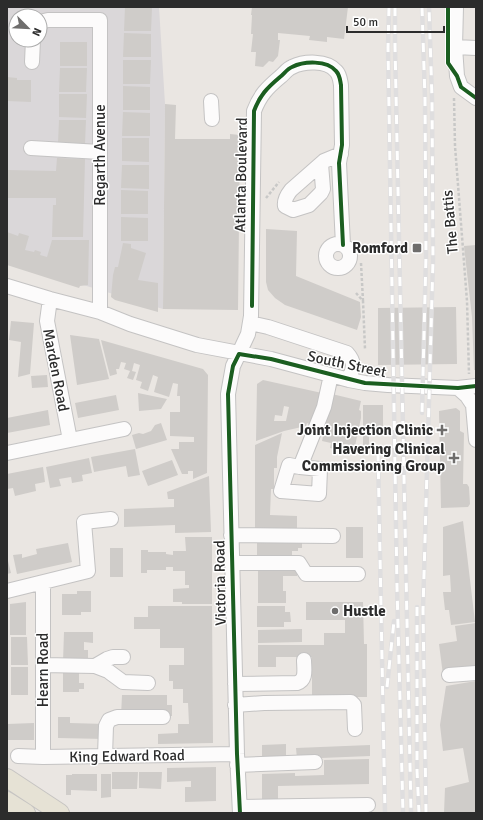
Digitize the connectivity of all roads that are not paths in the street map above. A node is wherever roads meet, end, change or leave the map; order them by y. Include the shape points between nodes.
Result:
1 (456, 7) edge
2 (48, 20) edge
3 (455, 47) junction
4 (33, 48) edge
5 (476, 48) edge
6 (32, 62) dead end
7 (476, 98) edge
8 (211, 101) dead end
9 (212, 119) dead end
10 (32, 148) dead end
11 (100, 152) junction
12 (341, 154) junction
13 (320, 164) dead end
14 (343, 245) dead end
15 (7, 286) edge
16 (50, 299) junction
17 (100, 312) junction
18 (250, 323) junction
19 (239, 354) junction
20 (331, 375) junction
21 (349, 380) junction
22 (476, 386) edge
23 (458, 388) junction
24 (124, 429) dead end
25 (70, 440) junction
26 (476, 440) edge
27 (7, 453) edge
28 (300, 467) dead end
29 (111, 519) dead end
30 (231, 535) junction
31 (333, 536) dead end
32 (232, 563) junction
33 (358, 574) dead end
34 (43, 583) junction
35 (7, 591) edge
36 (123, 657) dead end
37 (304, 660) dead end
38 (43, 665) junction
39 (95, 666) junction
40 (476, 673) edge
41 (449, 675) dead end
42 (148, 683) dead end
43 (235, 684) junction
44 (235, 705) junction
45 (163, 718) dead end
46 (354, 729) dead end
47 (18, 756) dead end
48 (105, 756) junction
49 (43, 757) junction
50 (237, 760) junction
51 (315, 762) dead end
52 (7, 778) edge
53 (7, 801) edge
54 (368, 805) dead end
55 (345, 809) edge
56 (240, 810) edge
57 (26, 813) edge
58 (60, 813) edge

1 - 3 street
2 - 11 street, Regarth Avenue via 100,20
3 - 5 street
3 - 7 street via 458,81 461,87
4 - 6 street
8 - 9 street
10 - 11 street
11 - 17 street, Regarth Avenue
12 - 13 street
12 - 14 street, Atlanta Boulevard via 339,163
12 - 18 street, Atlanta Boulevard via 342,85 336,70 321,63 304,63 291,67 264,91 254,111
15 - 16 street, South Street
16 - 17 street, South Street
16 - 25 street, Marden Road via 47,321
17 - 19 street, South Street via 197,345
18 - 19 street, Atlanta Boulevard
18 - 21 street via 347,353 353,362
19 - 20 street, South Street via 271,359
19 - 30 street, Victoria Road via 233,366 228,394
20 - 21 street, South Street
20 - 28 street via 324,407
21 - 23 street, South Street via 388,385
22 - 23 street, South Street
23 - 26 street via 474,405
24 - 25 street
25 - 27 street
29 - 34 street via 84,522 88,571
30 - 31 street
30 - 32 street, Victoria Road
32 - 33 street via 299,563 306,574
32 - 43 street, Victoria Road
34 - 35 street
34 - 38 street, Hearn Road
36 - 39 street via 113,657
37 - 43 street via 302,682
38 - 39 street
38 - 49 street, Hearn Road
39 - 42 street via 108,671 123,682
40 - 41 street
43 - 44 street, Victoria Road
44 - 46 street via 352,702
44 - 50 street, Victoria Road
45 - 48 street via 117,717 109,720 106,726
47 - 49 street, King Edward Road
48 - 49 street, King Edward Road
48 - 50 street, King Edward Road
50 - 51 street, King Edward Road
50 - 56 street, Victoria Road
52 - 58 main road
53 - 57 main road
54 - 55 street
55 - 56 street

